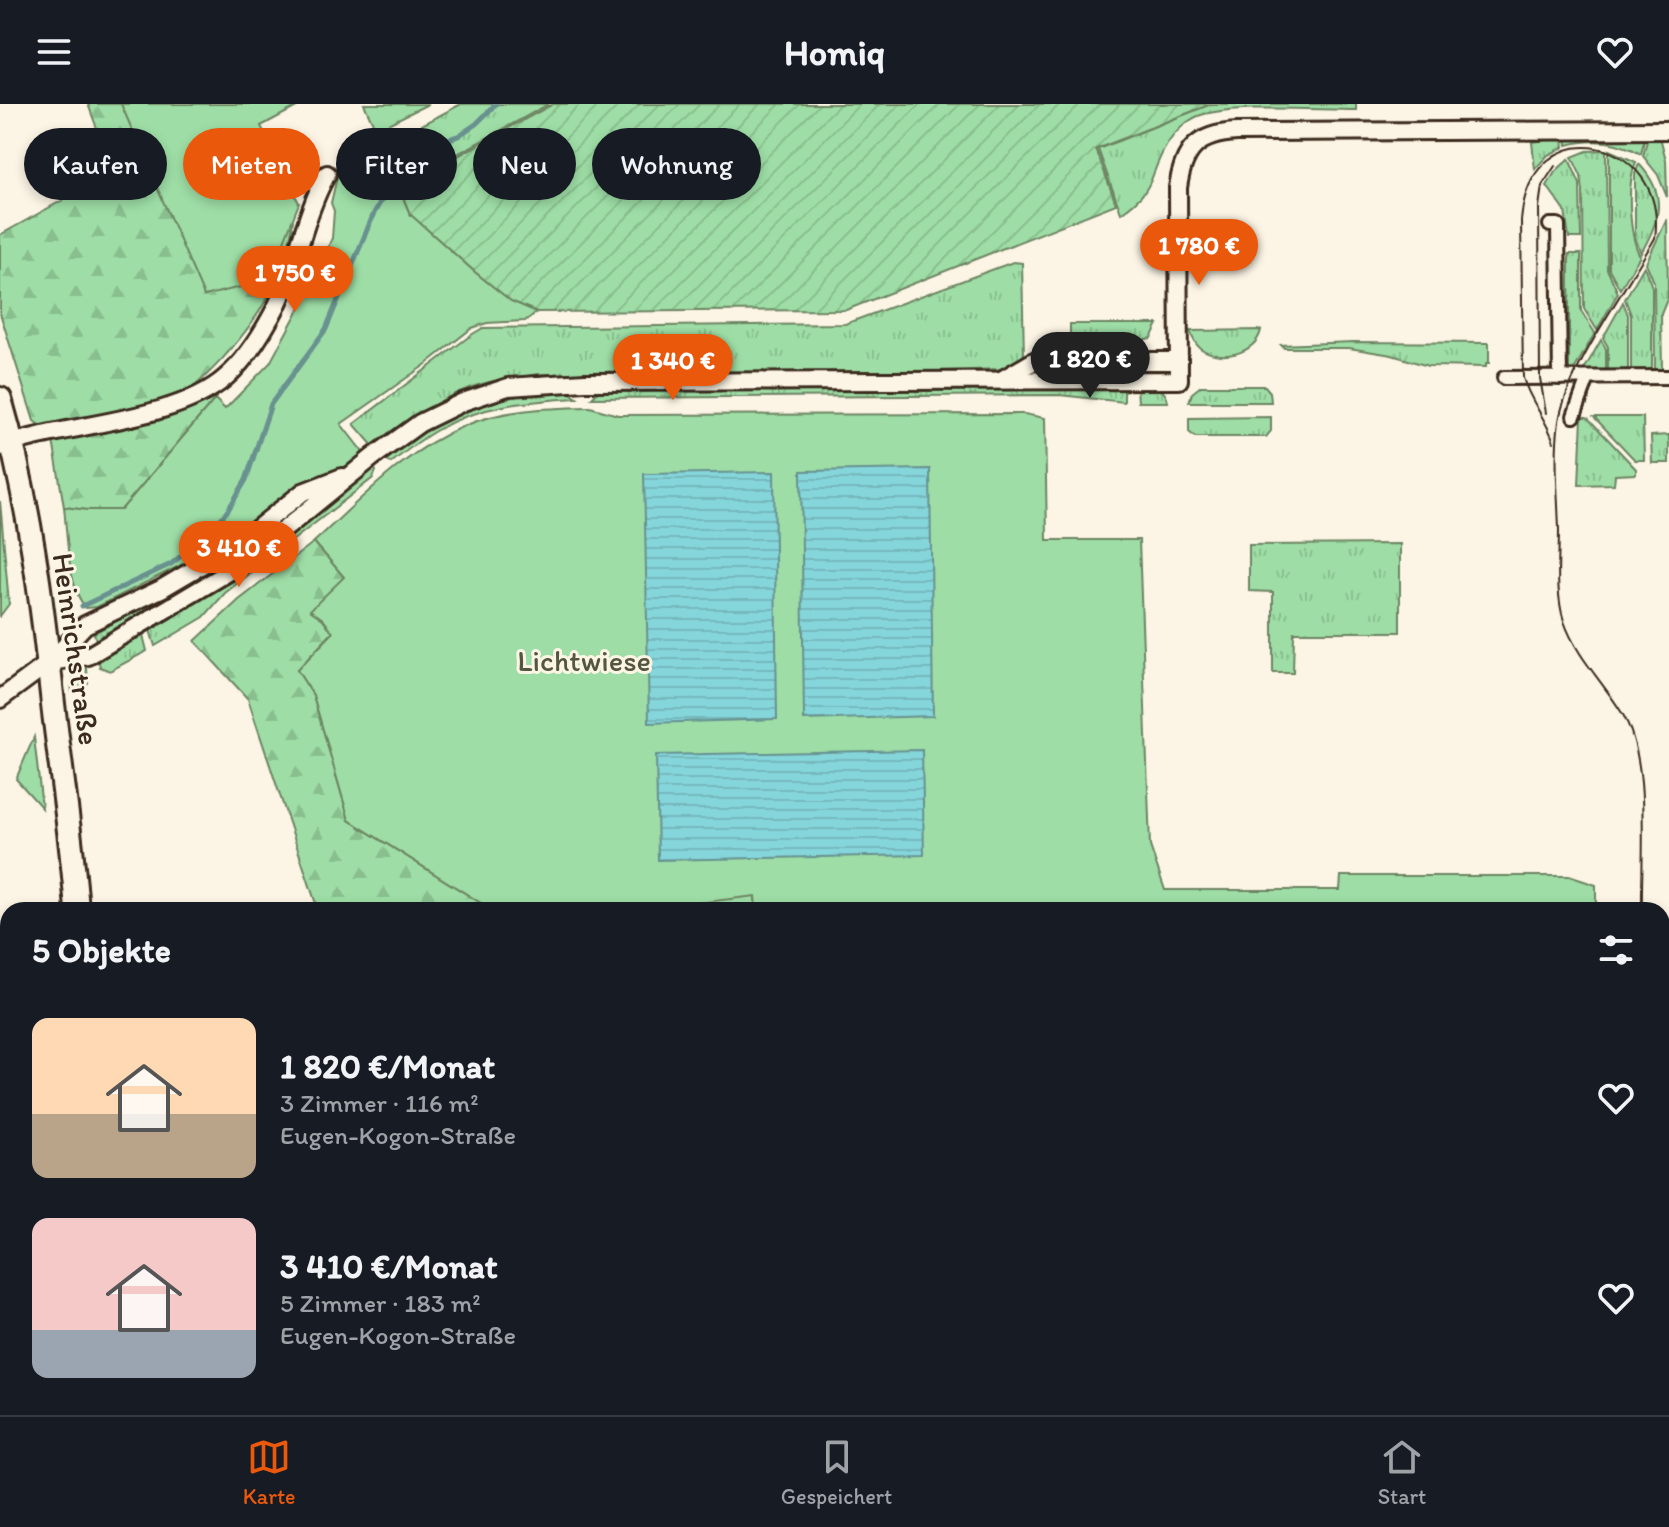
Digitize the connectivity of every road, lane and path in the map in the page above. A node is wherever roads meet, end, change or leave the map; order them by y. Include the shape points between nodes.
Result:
1 (1669, 130) edge
2 (327, 174) dead end
3 (1550, 225) dead end
4 (1179, 361) junction
5 (1669, 377) edge
6 (1504, 378) dead end
7 (1560, 378) junction
8 (1588, 378) junction
9 (1001, 380) junction
10 (0, 399) edge
11 (1574, 416) dead end
12 (6, 445) edge
13 (355, 472) junction
14 (50, 662) junction
15 (0, 699) edge
16 (76, 902) edge

1 - 4 street via 1237,132 1203,139 1186,155 1178,188
2 - 12 street via 272,316 226,378 171,407
3 - 7 street via 1558,225
4 - 9 street via 1034,361
4 - 9 street via 1179,380
5 - 8 street
6 - 7 street
7 - 8 street
8 - 11 street
9 - 13 street via 508,387 420,423
10 - 12 main road, Heinrichstraße
12 - 14 main road, Heinrichstraße via 31,538
13 - 14 street via 303,492 239,543 85,625
13 - 14 street via 232,571 88,656
14 - 15 street
14 - 16 main road, Heinrichstraße

